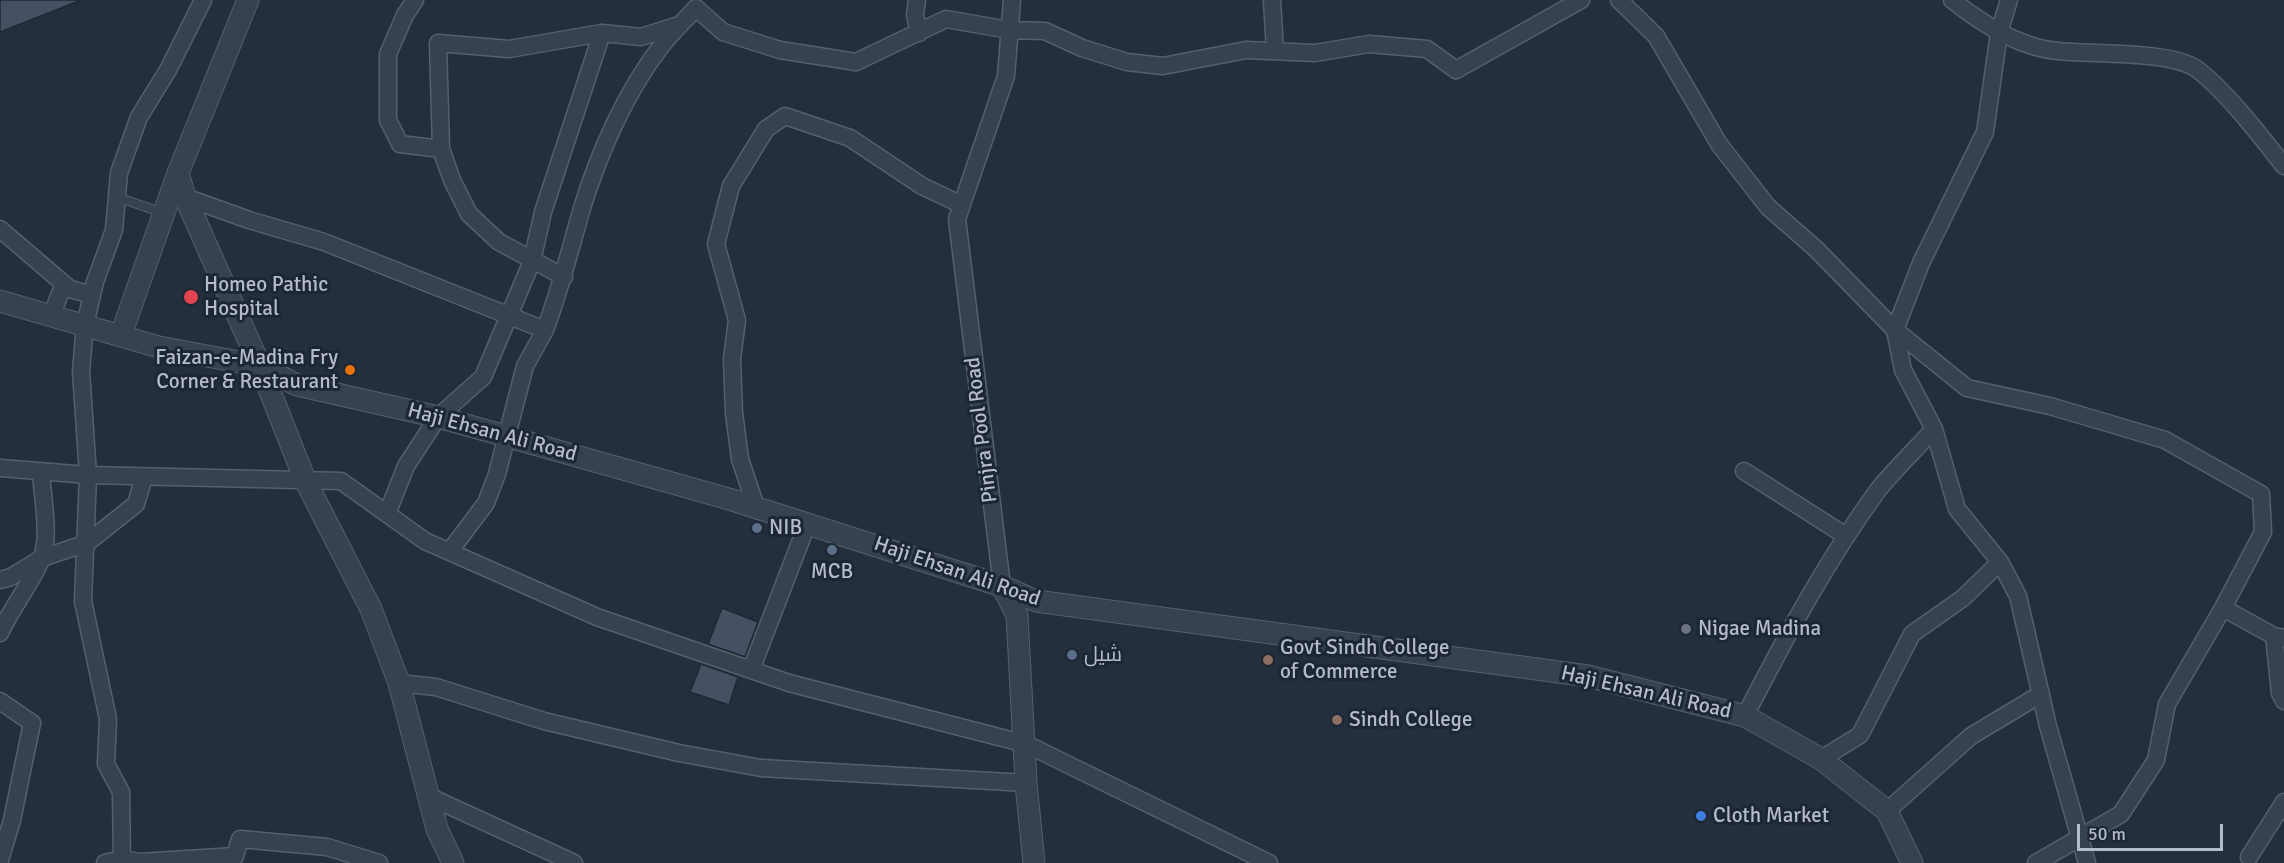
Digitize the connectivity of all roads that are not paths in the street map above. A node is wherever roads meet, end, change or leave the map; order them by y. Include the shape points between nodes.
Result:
1 (203, 0) edge
2 (248, 0) edge
3 (415, 0) edge
4 (917, 0) edge
5 (1012, 0) edge
6 (1272, 0) edge
7 (1581, 0) edge
8 (1619, 0) edge
9 (1952, 0) edge
10 (2009, 0) edge
11 (680, 25) junction
12 (1009, 30) junction
13 (602, 33) junction
14 (919, 33) junction
15 (1999, 33) junction
16 (1275, 51) junction
17 (441, 149) junction
18 (2284, 166) edge
19 (178, 173) junction
20 (117, 197) junction
21 (185, 197) junction
22 (962, 205) junction
23 (163, 213) junction
24 (0, 229) edge
25 (532, 261) junction
26 (564, 277) junction
27 (64, 284) junction
28 (92, 295) junction
29 (0, 302) edge
30 (51, 316) junction
31 (510, 317) junction
32 (84, 326) junction
33 (545, 330) junction
34 (1895, 330) junction
35 (121, 335) junction
36 (260, 366) junction
37 (438, 417) junction
38 (1934, 429) junction
39 (505, 436) junction
40 (0, 468) edge
41 (40, 471) junction
42 (1744, 471) dead end
43 (88, 476) junction
44 (144, 477) junction
45 (305, 480) junction
46 (756, 507) junction
47 (387, 514) junction
48 (808, 522) junction
49 (1846, 537) junction
50 (87, 543) junction
51 (450, 551) junction
52 (42, 558) junction
53 (2000, 562) junction
54 (0, 580) edge
55 (1002, 586) junction
56 (2223, 608) junction
57 (0, 633) edge
58 (2279, 637) edge
59 (751, 670) junction
60 (399, 683) junction
61 (2041, 694) junction
62 (0, 701) edge
63 (2284, 701) edge
64 (1745, 716) junction
65 (1026, 744) junction
66 (1821, 759) junction
67 (1026, 783) junction
68 (428, 796) junction
69 (2284, 801) edge
70 (1887, 811) junction
71 (2080, 840) junction
72 (122, 861) edge
73 (2249, 861) edge
74 (1, 862) edge
75 (105, 863) edge
76 (379, 863) edge
77 (453, 863) edge
78 (574, 863) edge
79 (1034, 863) edge
80 (1269, 863) edge
81 (1912, 863) edge
82 (2036, 863) edge
83 (2087, 863) edge

1 - 20 street via 168,70 138,117 119,173
2 - 19 street
3 - 17 street via 388,54 388,120 400,144
4 - 14 street
5 - 12 street, Pinjra Pool Road
6 - 16 street
7 - 16 street via 1456,70 1427,49 1369,44 1315,53
8 - 34 street via 1656,36 1719,144 1768,207 1816,249
9 - 15 street
10 - 15 street
11 - 13 street via 641,37
11 - 14 street via 696,8 723,32 780,50 856,62
11 - 26 street via 634,88 607,142 583,207
12 - 14 street via 946,19
12 - 16 street via 1046,31 1082,48 1127,62 1163,66 1246,50
12 - 22 street, Pinjra Pool Road via 1006,76
13 - 17 street via 509,49 438,43
13 - 25 street via 543,212
15 - 18 street via 2056,51 2160,58 2197,69
15 - 34 street via 1985,132 1921,262
17 - 25 street via 469,214 499,242
19 - 21 street
19 - 23 street
20 - 23 lane
20 - 28 street via 114,230
21 - 31 street via 324,242
21 - 36 street
22 - 46 street via 922,186 850,138 785,116 766,129 731,186 716,244 737,320 732,359 735,413 740,459
22 - 55 street, Pinjra Pool Road via 957,219
23 - 35 street
24 - 27 street
25 - 26 street
25 - 31 street
26 - 33 street
27 - 28 street
27 - 30 street
28 - 32 street
29 - 30 street, Haji Ehsan Ali Road
30 - 32 street, Haji Ehsan Ali Road
31 - 33 street
31 - 37 street via 483,378
32 - 35 street, Haji Ehsan Ali Road
32 - 43 street via 81,371
33 - 39 street via 525,366
34 - 38 street via 1903,370
34 - 56 street via 1967,388 2050,406 2165,440 2261,494 2262,532
35 - 36 street, Haji Ehsan Ali Road via 159,347
36 - 37 street, Haji Ehsan Ali Road via 297,385
36 - 45 street
37 - 39 street, Haji Ehsan Ali Road
37 - 47 street via 406,466
38 - 49 street via 1880,488
38 - 53 street via 1957,509
39 - 46 street, Haji Ehsan Ali Road
39 - 51 street via 486,503
40 - 41 street
41 - 43 street
41 - 52 street via 46,540
42 - 49 street
43 - 44 street
43 - 50 street
44 - 45 street
44 - 50 street via 136,504
45 - 47 street via 341,481
45 - 60 street via 371,609
46 - 48 street, Haji Ehsan Ali Road
47 - 51 street via 425,541
48 - 55 street, Haji Ehsan Ali Road
48 - 59 street
49 - 64 street
50 - 52 street
50 - 72 street via 83,601 108,719 106,765 121,792
51 - 59 street via 597,617
52 - 54 street
52 - 57 street
53 - 61 street via 2018,596
53 - 66 street via 1963,598 1912,634 1860,735
55 - 64 street, Haji Ehsan Ali Road via 1036,601 1588,676
55 - 65 street, Pinjra Pool Road via 1017,615
56 - 58 street
56 - 71 street via 2167,704 2156,760 2121,814
58 - 63 street via 2280,693
59 - 65 street via 789,684
60 - 67 street via 436,687 544,722 760,768
60 - 68 street
61 - 70 street via 1971,736
61 - 71 street
62 - 74 street via 32,723
64 - 66 street, Haji Ehsan Ali Road
65 - 67 street, Pinjra Pool Road
65 - 80 street
66 - 70 street, Haji Ehsan Ali Road
67 - 79 street, Pinjra Pool Road
68 - 77 street via 437,829
68 - 78 street
69 - 73 street
70 - 81 street, Haji Ehsan Ali Road
71 - 82 street
71 - 83 street
72 - 75 street
72 - 76 street via 235,856 240,839 327,847

